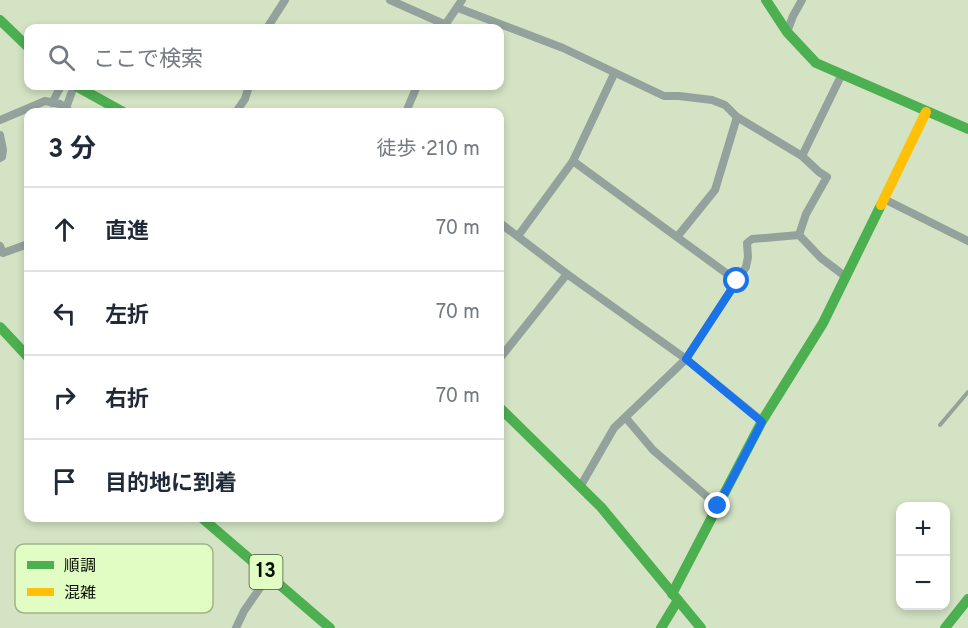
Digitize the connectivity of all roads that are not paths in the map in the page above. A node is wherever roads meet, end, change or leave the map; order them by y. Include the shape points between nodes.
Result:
1 (285, 0) edge
2 (390, 0) edge
3 (766, 0) edge
4 (802, 0) edge
5 (459, 3) edge
6 (0, 20) edge
7 (270, 24) edge
8 (439, 24) edge
9 (444, 24) edge
10 (788, 32) junction
11 (24, 43) edge
12 (614, 74) junction
13 (841, 76) junction
14 (59, 90) edge
15 (74, 90) edge
16 (82, 90) edge
17 (248, 90) edge
18 (415, 90) edge
19 (52, 103) junction
20 (28, 108) edge
21 (63, 108) edge
22 (68, 108) edge
23 (116, 108) edge
24 (239, 108) edge
25 (408, 108) edge
26 (24, 110) edge
27 (926, 112) junction
28 (737, 117) junction
29 (0, 120) edge
30 (968, 129) edge
31 (0, 135) edge
32 (802, 156) junction
33 (0, 158) edge
34 (573, 161) junction
35 (884, 199) junction
36 (504, 226) edge
37 (799, 235) junction
38 (518, 236) junction
39 (677, 237) junction
40 (968, 241) edge
41 (0, 246) edge
42 (24, 246) edge
43 (567, 274) junction
44 (846, 277) junction
45 (737, 281) junction
46 (0, 327) edge
47 (24, 349) edge
48 (504, 353) edge
49 (686, 359) junction
50 (968, 392) edge
51 (504, 412) edge
52 (626, 418) junction
53 (762, 422) junction
54 (940, 425) dead end
55 (580, 487) junction
56 (718, 506) junction
57 (207, 522) edge
58 (269, 575) junction
59 (675, 597) junction
60 (968, 599) edge
61 (236, 628) edge
62 (330, 628) edge
63 (661, 628) edge
64 (701, 628) edge
65 (945, 628) edge

1 - 7 street
2 - 8 street
3 - 10 street
4 - 10 street
5 - 9 street
5 - 12 street
6 - 11 street
10 - 13 street via 816,63
12 - 28 street via 664,96 725,105
12 - 34 street
13 - 27 street
13 - 32 street
14 - 19 street
15 - 22 street
16 - 23 street
17 - 24 street
18 - 25 street
19 - 20 street via 45,101
19 - 21 street
26 - 29 street
27 - 30 street
27 - 35 street
28 - 32 street
28 - 39 street via 715,190
31 - 33 street
32 - 37 street via 827,177
34 - 38 street
34 - 39 street
35 - 40 street
35 - 44 street
36 - 38 street
37 - 44 street
37 - 45 street via 747,243 746,267
38 - 43 street
39 - 45 street
41 - 42 street via 3,253
43 - 48 street
43 - 49 street
44 - 53 street via 824,323
45 - 49 street
46 - 47 street
49 - 52 street
49 - 53 street
50 - 54 lane
51 - 55 street
52 - 55 street via 614,428
52 - 56 street via 653,450
53 - 56 street
55 - 59 street
56 - 59 street
57 - 58 street, 13
58 - 61 street
58 - 62 street, 13
59 - 63 street
59 - 64 street
60 - 65 street

